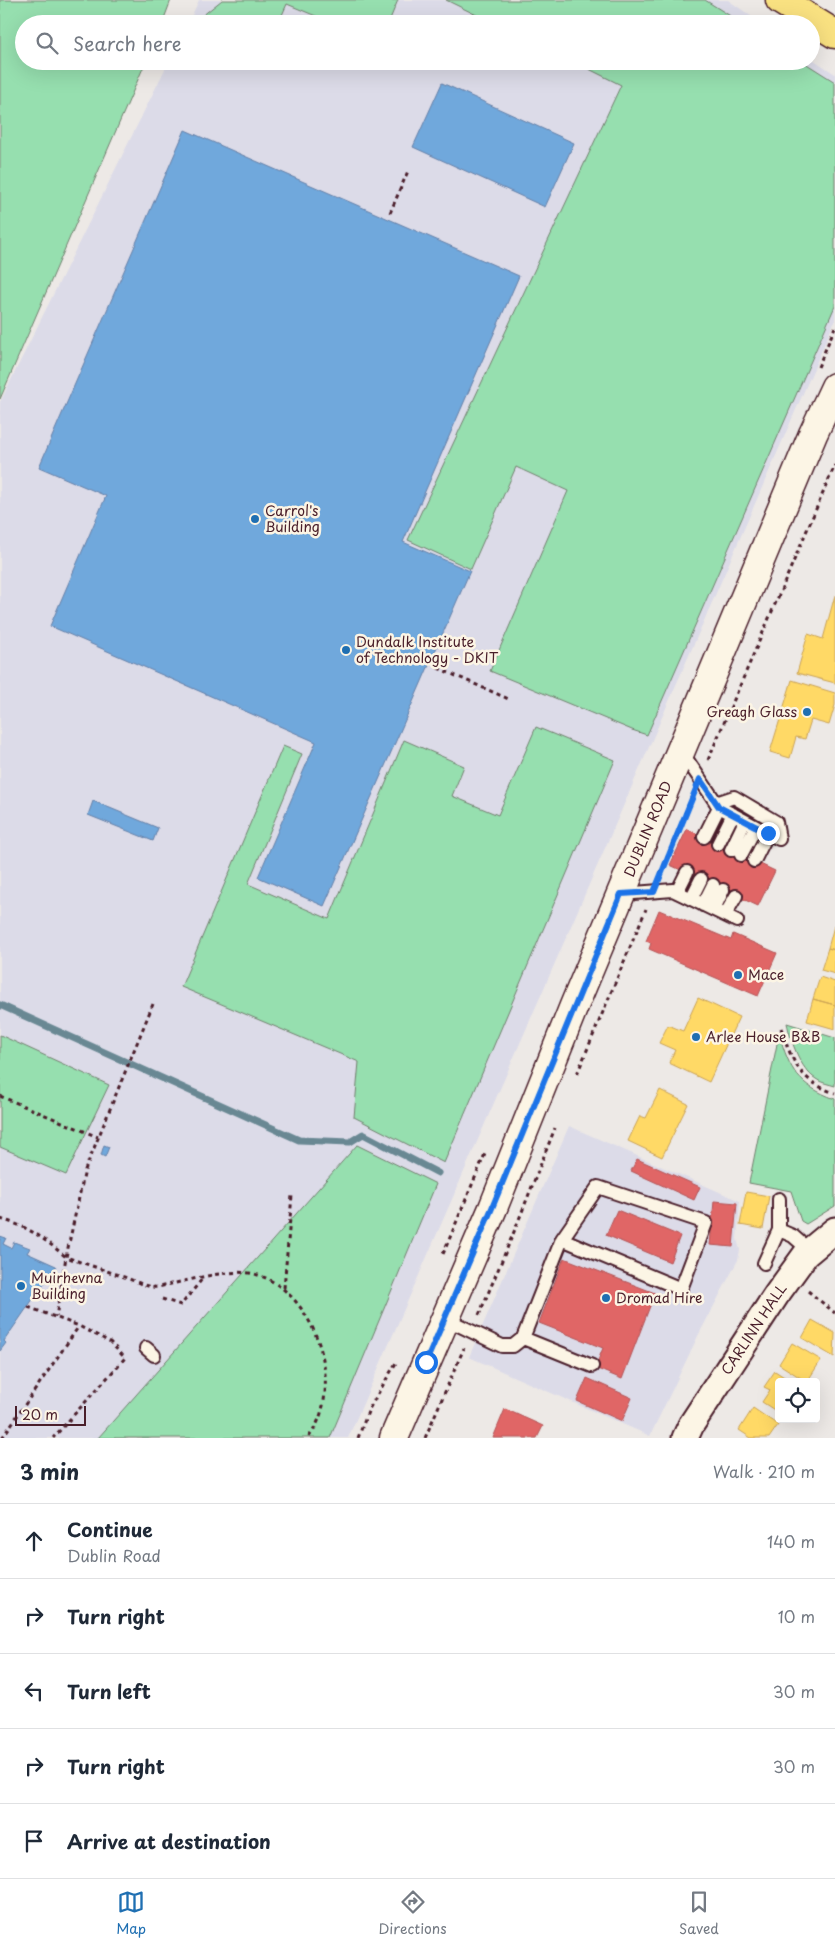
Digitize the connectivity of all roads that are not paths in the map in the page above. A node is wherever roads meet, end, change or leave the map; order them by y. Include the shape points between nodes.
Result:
1 (780, 0) edge
2 (804, 15) edge
3 (820, 25) edge
4 (831, 32) edge
5 (835, 387) edge
6 (681, 751) junction
7 (717, 805) junction
8 (733, 814) junction
9 (751, 824) junction
10 (768, 833) junction
11 (704, 837) dead end
12 (718, 844) dead end
13 (736, 852) dead end
14 (754, 861) dead end
15 (687, 872) dead end
16 (701, 879) dead end
17 (718, 887) dead end
18 (677, 892) junction
19 (621, 894) junction
20 (736, 896) dead end
21 (691, 898) junction
22 (720, 912) junction
23 (779, 1199) dead end
24 (779, 1230) junction
25 (835, 1230) edge
26 (562, 1239) junction
27 (810, 1251) junction
28 (764, 1263) dead end
29 (444, 1318) junction
30 (523, 1338) junction
31 (592, 1366) dead end
32 (394, 1438) edge
33 (686, 1438) edge

1 - 2 main road
3 - 4 main road
5 - 6 main road, DUBLIN ROAD
6 - 7 lane
6 - 19 main road, DUBLIN ROAD
7 - 8 lane
7 - 10 lane via 734,797 776,822 779,839
7 - 11 lane
8 - 9 lane
8 - 12 lane
9 - 10 lane
9 - 13 lane
10 - 14 lane
15 - 18 lane
16 - 21 lane
17 - 22 lane
18 - 19 lane
18 - 21 lane
19 - 29 main road, DUBLIN ROAD
20 - 22 lane
21 - 22 lane
23 - 24 lane
24 - 27 lane via 793,1236
24 - 28 lane
25 - 27 street, CARLINN HALL
26 - 26 lane via 681,1289 706,1223 598,1188
26 - 30 lane via 538,1284
27 - 33 street, CARLINN HALL via 777,1294 691,1425
29 - 30 lane via 502,1346 513,1346
29 - 32 main road, DUBLIN ROAD
30 - 31 lane

